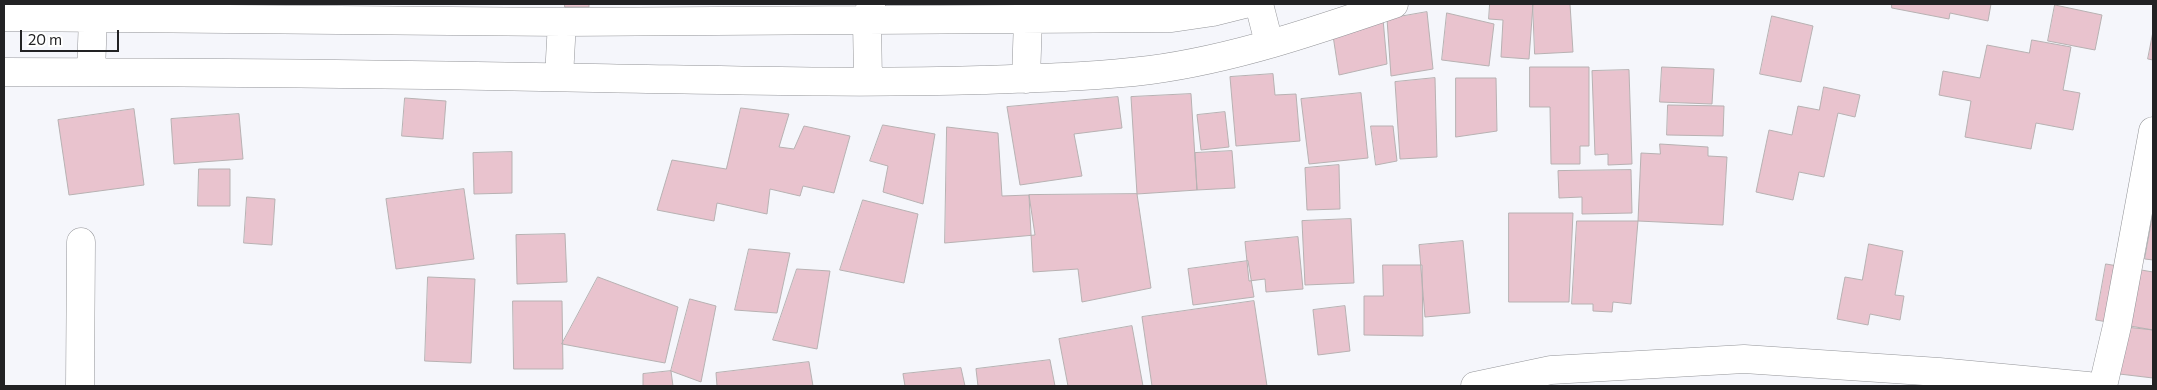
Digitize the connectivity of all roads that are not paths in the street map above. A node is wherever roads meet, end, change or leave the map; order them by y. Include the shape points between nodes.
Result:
1 (1394, 4) edge
2 (4, 17) edge
3 (1260, 18) edge
4 (868, 44) edge
5 (92, 45) junction
6 (560, 50) junction
7 (1027, 50) junction
8 (4, 72) edge
9 (2153, 131) edge
10 (81, 242) dead end
11 (80, 386) edge
12 (1475, 386) edge
13 (2088, 386) edge
14 (2103, 386) edge

1 - 3 street via 1330,25
2 - 5 street
3 - 7 street via 1212,12
3 - 7 street via 1151,69
4 - 6 street
4 - 6 street
4 - 7 street
4 - 7 street
5 - 6 street
5 - 6 street
5 - 8 street
9 - 14 street
10 - 11 street
12 - 13 street via 1551,370 1744,359

